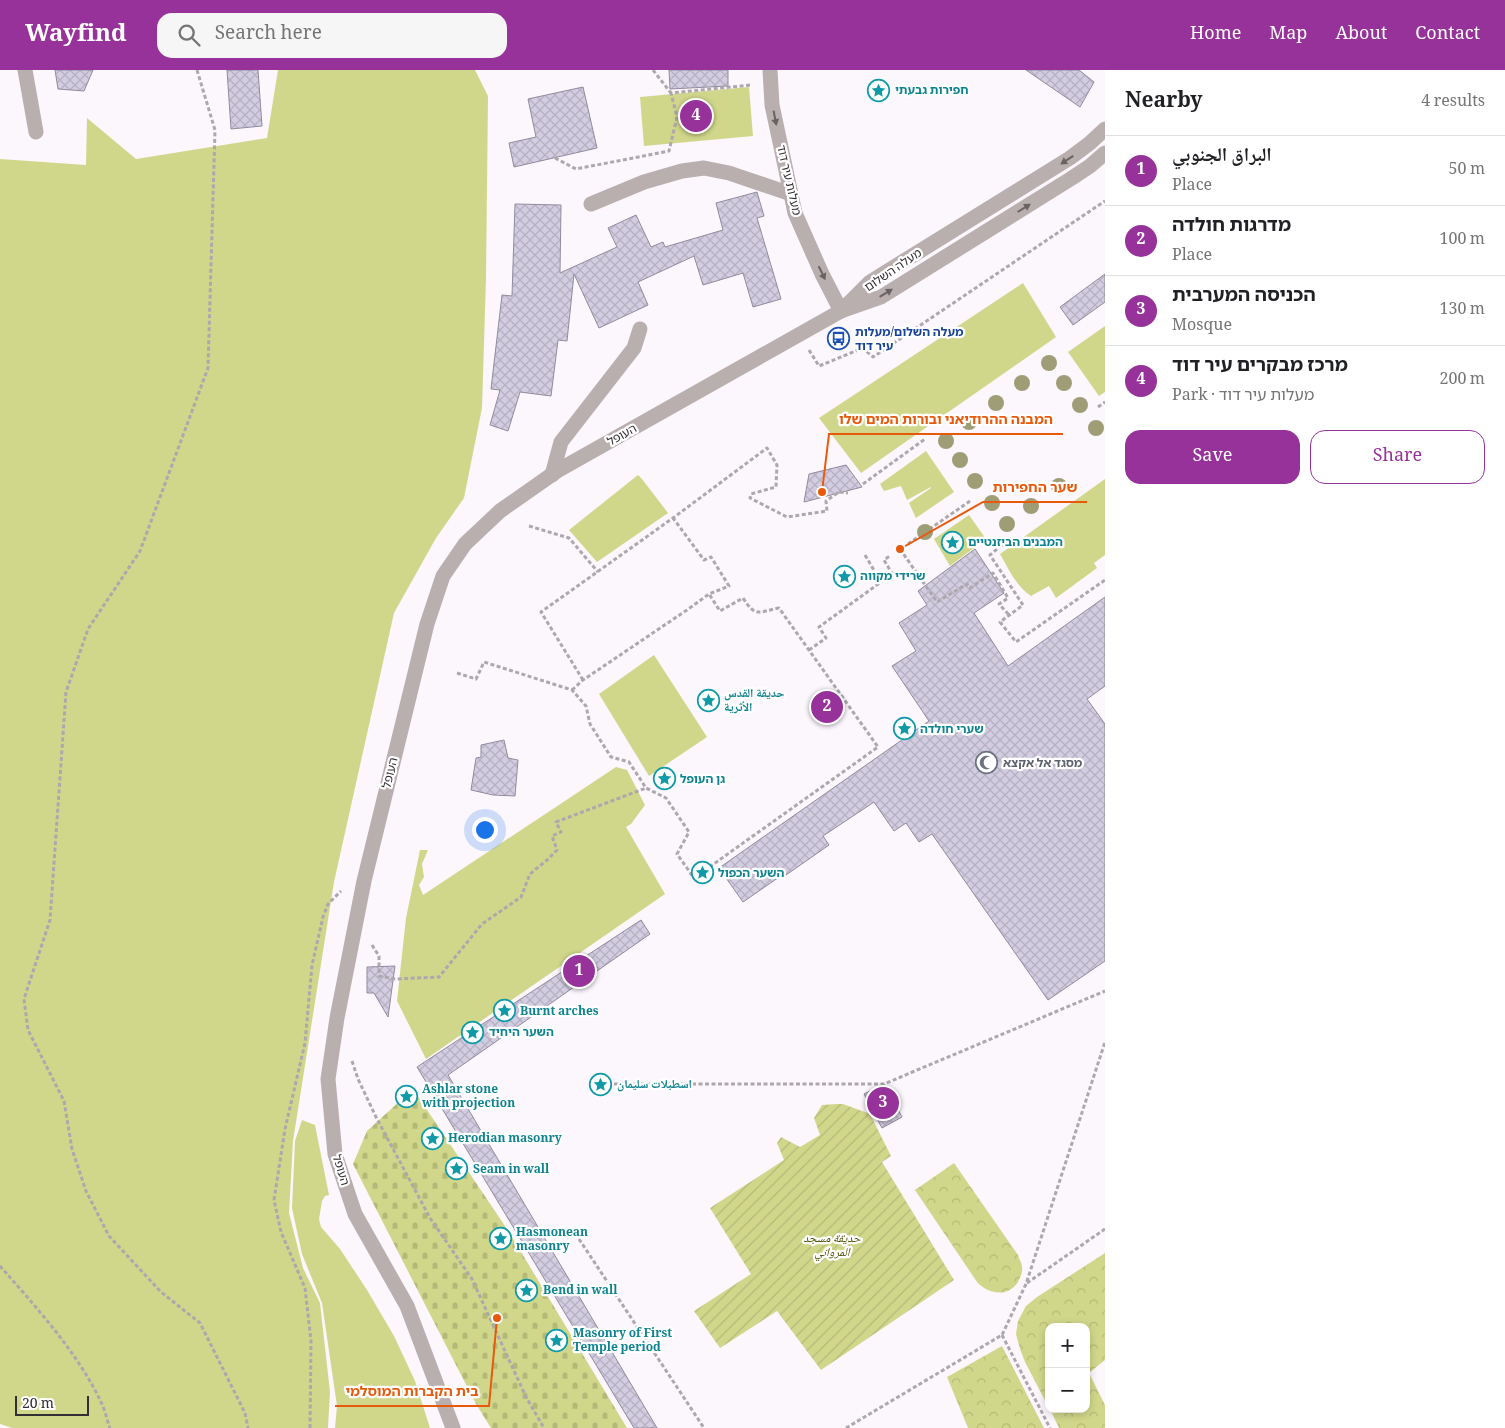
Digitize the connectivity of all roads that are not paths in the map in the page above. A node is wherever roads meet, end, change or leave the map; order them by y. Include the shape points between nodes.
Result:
1 (25, 70) edge
2 (771, 76) edge
3 (1105, 129) edge
4 (36, 132) dead end
5 (1105, 153) edge
6 (791, 194) junction
7 (591, 204) dead end
8 (841, 311) junction
9 (640, 329) dead end
10 (552, 475) junction
11 (453, 1428) edge

1 - 4 street
2 -> 6 street, מעלות עיר דוד via 772,105
3 -> 8 street, מעלה השלום via 1070,158 870,282
8 -> 5 street, מעלה השלום via 880,297 1072,178
6 - 7 street via 704,168 644,182
6 -> 8 street, מעלות עיר דוד via 806,240
8 - 10 street, העופל
9 - 10 street via 634,348 561,442
10 - 11 street, העופל via 500,511 465,544 443,576 427,624 364,881 328,1079 335,1154 356,1214 407,1306

